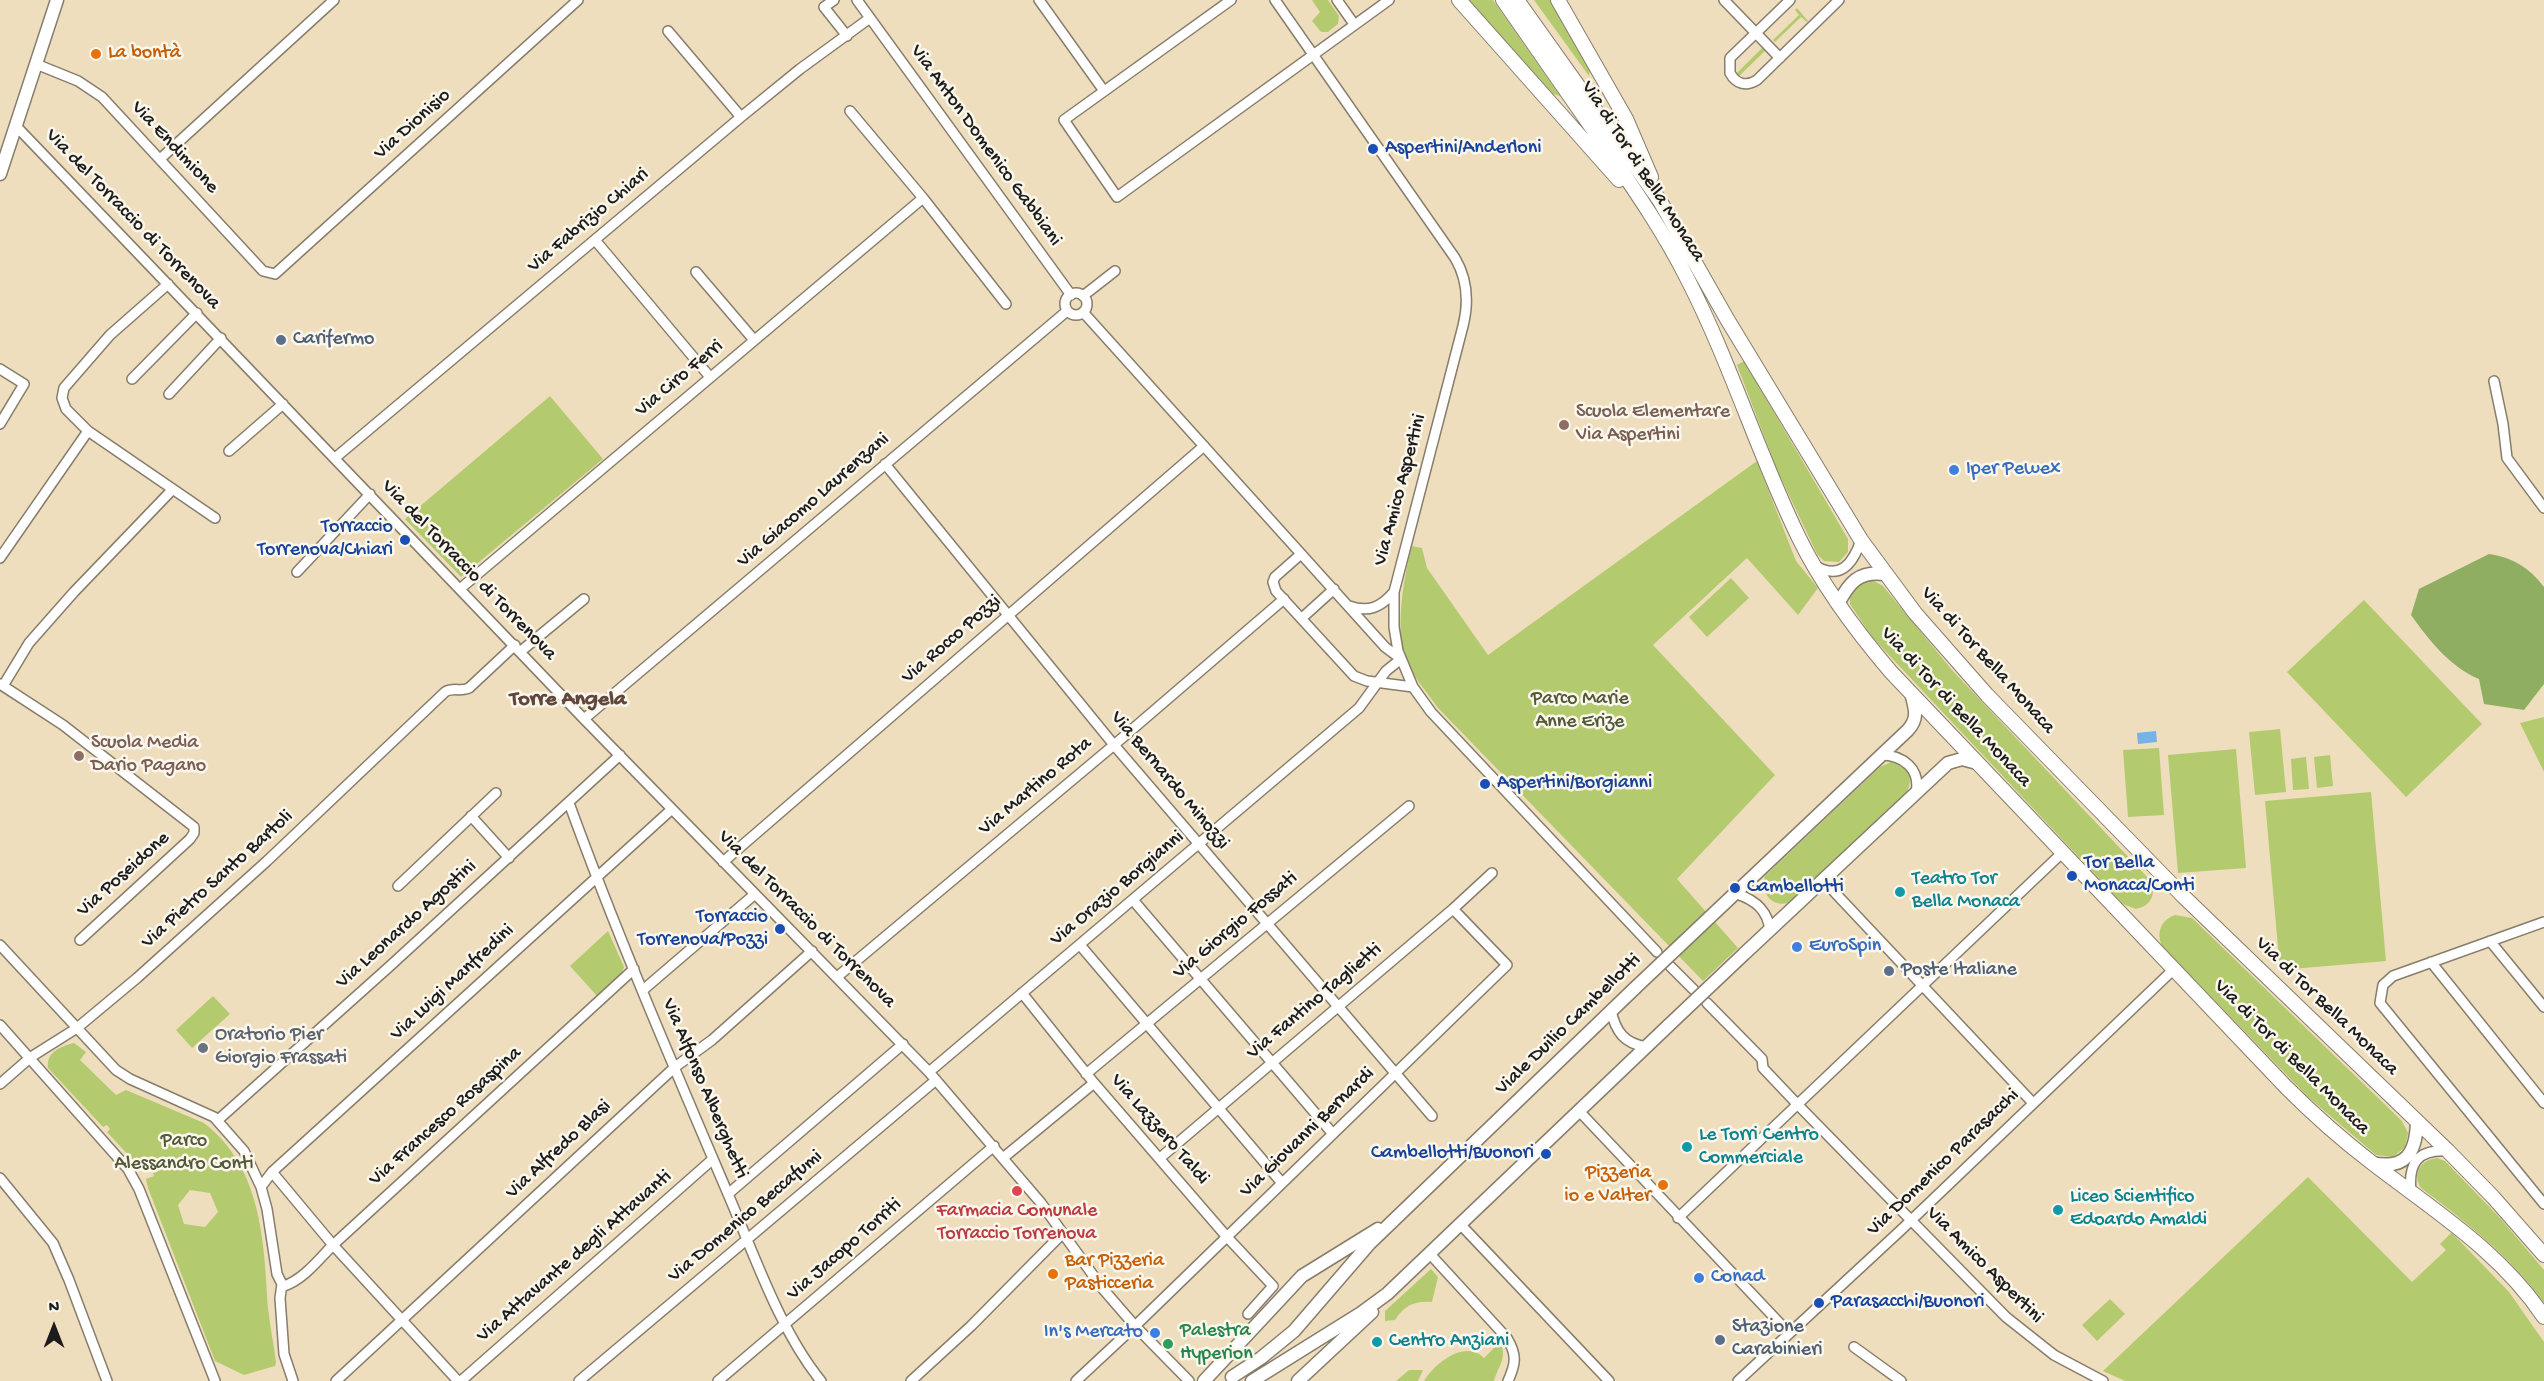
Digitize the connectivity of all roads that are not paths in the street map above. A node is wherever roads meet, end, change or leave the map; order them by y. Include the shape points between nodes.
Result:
1 (57, 0) edge
2 (334, 0) edge
3 (578, 0) edge
4 (834, 0) edge
5 (857, 0) edge
6 (1039, 0) edge
7 (1231, 0) edge
8 (1275, 0) edge
9 (1337, 0) edge
10 (1389, 0) edge
11 (1459, 0) edge
12 (1503, 0) edge
13 (1517, 0) edge
14 (1558, 0) edge
15 (1724, 0) edge
16 (1790, 0) edge
17 (1839, 0) edge
18 (870, 18) junction
19 (1354, 24) junction
20 (668, 31) dead end
21 (1755, 32) junction
22 (847, 36) junction
23 (1313, 54) junction
24 (1780, 58) junction
25 (36, 64) junction
26 (1104, 91) junction
27 (850, 111) dead end
28 (741, 117) junction
29 (16, 126) junction
30 (160, 159) junction
31 (0, 174) edge
32 (923, 198) junction
33 (1660, 201) junction
34 (1652, 217) junction
35 (595, 240) junction
36 (1115, 271) dead end
37 (696, 272) dead end
38 (272, 275) joint
39 (168, 284) junction
40 (1071, 295) junction
41 (1083, 296) junction
42 (1006, 304) dead end
43 (1067, 311) junction
44 (1083, 312) junction
45 (197, 313) junction
46 (221, 338) junction
47 (754, 340) junction
48 (0, 369) edge
49 (710, 377) junction
50 (132, 379) dead end
51 (2494, 381) dead end
52 (169, 394) dead end
53 (283, 404) junction
54 (0, 424) edge
55 (88, 431) junction
56 (1204, 446) junction
57 (229, 451) dead end
58 (335, 458) junction
59 (885, 464) junction
60 (172, 490) junction
61 (370, 494) junction
62 (2544, 508) edge
63 (215, 518) dead end
64 (1861, 540) junction
65 (1301, 554) junction
66 (0, 558) edge
67 (1812, 563) junction
68 (297, 572) dead end
69 (1884, 573) junction
70 (460, 588) junction
71 (1334, 589) junction
72 (1394, 592) junction
73 (584, 599) dead end
74 (1284, 599) junction
75 (1838, 604) junction
76 (1349, 606) junction
77 (1008, 615) junction
78 (1302, 618) junction
79 (518, 648) junction
80 (1401, 659) junction
81 (1378, 682) junction
82 (2, 685) edge
83 (1413, 687) junction
84 (1911, 693) junction
85 (584, 719) junction
86 (1114, 745) junction
87 (620, 755) junction
88 (1881, 755) junction
89 (1977, 763) junction
90 (496, 793) dead end
91 (1916, 793) junction
92 (569, 803) junction
93 (1409, 806) dead end
94 (672, 809) junction
95 (471, 816) junction
96 (1199, 843) junction
97 (2062, 853) junction
98 (509, 858) junction
99 (723, 862) junction
100 (1492, 873) dead end
101 (596, 876) junction
102 (1823, 880) junction
103 (398, 886) dead end
104 (755, 894) junction
105 (1737, 894) junction
106 (1133, 900) junction
107 (1454, 909) junction
108 (1266, 924) junction
109 (2543, 924) edge
110 (1770, 931) junction
111 (80, 940) dead end
112 (2490, 941) junction
113 (0, 945) edge
114 (1080, 945) junction
115 (812, 951) junction
116 (1657, 951) dead end
117 (2431, 962) junction
118 (1670, 966) dead end
119 (634, 969) junction
120 (2174, 969) junction
121 (837, 977) junction
122 (1202, 978) junction
123 (1923, 986) junction
124 (643, 990) junction
125 (1694, 990) dead end
126 (1022, 993) junction
127 (1707, 1003) dead end
128 (1337, 1006) junction
129 (2544, 1007) edge
130 (1611, 1011) junction
131 (1146, 1024) junction
132 (0, 1025) edge
133 (77, 1028) junction
134 (903, 1044) junction
135 (1646, 1047) junction
136 (31, 1057) junction
137 (1272, 1063) junction
138 (675, 1067) junction
139 (929, 1072) junction
140 (1395, 1073) junction
141 (1086, 1074) junction
142 (936, 1080) junction
143 (1094, 1083) junction
144 (0, 1084) edge
145 (2033, 1103) junction
146 (2544, 1103) edge
147 (1798, 1105) junction
148 (1216, 1108) junction
149 (1580, 1112) junction
150 (1431, 1116) dead end
151 (218, 1120) junction
152 (2417, 1122) junction
153 (1333, 1134) junction
154 (994, 1146) junction
155 (2448, 1151) junction
156 (1003, 1158) junction
157 (1160, 1158) junction
158 (713, 1159) junction
159 (2372, 1163) junction
160 (272, 1172) junction
161 (0, 1178) edge
162 (1282, 1183) junction
163 (261, 1187) junction
164 (2411, 1192) junction
165 (728, 1194) junction
166 (2544, 1204) edge
167 (1397, 1218) junction
168 (1678, 1218) junction
169 (1912, 1219) junction
170 (1461, 1225) junction
171 (1063, 1233) junction
172 (1227, 1237) junction
173 (748, 1240) junction
174 (333, 1245) junction
175 (1430, 1254) junction
176 (2544, 1255) edge
177 (282, 1284) junction
178 (1387, 1294) junction
179 (1248, 1314) dead end
180 (2544, 1317) edge
181 (402, 1319) junction
182 (786, 1324) junction
183 (1135, 1326) junction
184 (1789, 1333) junction
185 (1854, 1347) dead end
186 (1232, 1377) dead end
187 (1080, 1380) edge
188 (1207, 1380) edge
189 (107, 1381) edge
190 (215, 1381) edge
191 (293, 1381) edge
192 (336, 1381) edge
193 (459, 1381) edge
194 (579, 1381) edge
195 (718, 1381) edge
196 (821, 1381) edge
197 (911, 1381) edge
198 (1189, 1381) edge
199 (1252, 1381) edge
200 (1298, 1381) edge
201 (1508, 1381) edge
202 (1609, 1381) edge
203 (1738, 1381) edge
204 (1901, 1381) edge
205 (2103, 1381) edge

1 - 25 main road
2 - 30 street
3 - 38 street, Via Dionisio via 281,271
4 - 22 street via 824,7
5 - 18 street, Via Anton Domenico Gabbiani
6 - 26 street
7 - 26 street
8 - 23 street, Via Amico Aspertini
9 - 19 street
10 - 19 street
11 - 34 main road
12 - 34 main road, Via di Tor di Bella Monaca
13 - 33 main road, Via di Tor Bella Monaca
14 - 33 main road via 1626,119
15 - 21 street
16 - 21 street
17 - 24 street
18 - 22 street, Via Fabrizio Chiari
18 - 40 street, Via Anton Domenico Gabbiani
19 - 23 street
20 - 28 street
21 - 24 street
21 - 24 street via 1730,58 1728,69 1733,78 1742,84 1752,83
22 - 28 street, Via Fabrizio Chiari
23 - 26 street via 1117,197 1064,120
23 - 72 street, Via Amico Aspertini via 1455,258 1467,290 1463,326
25 - 29 main road
25 - 30 street, Via Endimione via 94,90
27 - 32 street
28 - 35 street, Via Fabrizio Chiari
29 - 31 main road
29 - 39 street, Via del Torraccio di Torrenova
30 - 38 street, Via Endimione via 263,271
32 - 42 street
32 - 47 street, Via Ciro Ferri
33 - 64 main road, Via di Tor Bella Monaca via 1727,320
34 - 67 main road, Via di Tor di Bella Monaca via 1688,278 1729,367 1783,504
35 - 49 street
35 - 58 street, Via Fabrizio Chiari
36 - 41 street
37 - 47 street
39 - 45 street, Via del Torraccio di Torrenova
39 - 55 street via 110,335 64,388 66,409
40 - 41 street
40 - 43 street via 1065,304
41 - 44 street via 1087,302
43 - 44 street via 1073,315
43 - 59 street, Via Giacomo Laurenzani
44 - 56 street
45 - 46 street, Via del Torraccio di Torrenova
45 - 50 street
46 - 52 street
46 - 53 street, Via del Torraccio di Torrenova
47 - 49 street, Via Ciro Ferri
48 - 54 street via 24,384
49 - 70 street, Via Ciro Ferri
51 - 62 street via 2507,458
53 - 57 street
53 - 58 street, Via del Torraccio di Torrenova
55 - 60 street
55 - 66 street
56 - 65 street
56 - 77 street, Via Rocco Pozzi
58 - 61 street, Via del Torraccio di Torrenova
59 - 77 street, Via Bernardo Minozzi
59 - 85 street, Via Giacomo Laurenzani
60 - 63 street
60 - 82 street via 29,643
61 - 68 street
61 - 70 street, Via del Torraccio di Torrenova
64 - 67 street via 1856,556 1843,568 1829,571
64 - 69 main road, Via di Tor Bella Monaca
65 - 71 street
65 - 74 street via 1274,579 1274,586
67 - 75 main road, Via di Tor di Bella Monaca
69 - 75 main road via 1856,577
69 - 152 main road, Via di Tor Bella Monaca via 1934,637 2010,719 2183,896
70 - 79 street, Via del Torraccio di Torrenova
71 - 76 street
71 - 78 street
72 - 76 street via 1374,608
72 - 80 street, Via Amico Aspertini via 1394,627
73 - 79 street
74 - 78 street
74 - 86 street, Via Martino Rota
75 - 84 main road, Via di Tor di Bella Monaca
76 - 80 street
77 - 86 street, Via Bernardo Minozzi
77 - 99 street, Via Rocco Pozzi
78 - 81 street via 1354,676
79 - 85 street, Via del Torraccio di Torrenova
79 - 133 street, Via Pietro Santo Bartoli via 469,688 449,690 267,861
80 - 81 street, Via Orazio Borgianni
80 - 83 street, Via Amico Aspertini
81 - 83 street
81 - 96 street, Via Orazio Borgianni via 1359,708
82 - 111 street, Via Poseidone via 63,725 194,827 190,839
83 - 116 street, Via Amico Aspertini via 1435,718
84 - 88 main road, Viale Duilio Cambellotti via 1915,721
84 - 89 main road, Via di Tor di Bella Monaca
85 - 87 street, Via del Torraccio di Torrenova
86 - 96 street, Via Bernardo Minozzi
86 - 121 street, Via Martino Rota
87 - 92 street, Via Leonardo Agostini
87 - 94 street, Via del Torraccio di Torrenova
88 - 91 street via 1896,757 1911,766 1917,777
88 - 105 main road, Viale Duilio Cambellotti
89 - 91 main road via 1951,760
89 - 97 main road, Via di Tor di Bella Monaca
90 - 95 street
91 - 102 main road
92 - 98 street, Via Leonardo Agostini
92 - 101 street, Via Alfonso Alberghetti
93 - 108 street, Via Giorgio Fossati
94 - 99 street, Via del Torraccio di Torrenova
94 - 101 street, Via Luigi Manfredini
95 - 98 street
95 - 103 street
96 - 106 street, Via Orazio Borgianni
96 - 108 street, Via Bernardo Minozzi
97 - 120 main road, Via di Tor di Bella Monaca
97 - 123 street
98 - 151 street, Via Leonardo Agostini
99 - 104 street, Via del Torraccio di Torrenova
100 - 107 street, Via Fantino Taglietti
101 - 119 street, Via Alfonso Alberghetti
101 - 160 street, Via Luigi Manfredini
102 - 110 main road
102 - 123 street
104 - 115 street, Via del Torraccio di Torrenova
104 - 124 street
105 - 110 street via 1761,907
105 - 130 main road, Viale Duilio Cambellotti, bridge
106 - 114 street, Via Orazio Borgianni
106 - 122 street
107 - 128 street, Via Fantino Taglietti
107 - 140 street, Via Giovanni Bernardi via 1507,965
108 - 122 street, Via Giorgio Fossati
108 - 128 street, Via Bernardo Minozzi
109 - 112 street
110 - 135 main road, bridge
112 - 117 street
112 - 129 street
113 - 133 street
114 - 126 street, Via Orazio Borgianni
114 - 131 street
115 - 121 street, Via del Torraccio di Torrenova
115 - 138 street, Via Alfredo Blasi via 712,1040
117 - 146 street
117 - 166 street via 2393,976 2383,985 2380,1003
118 - 125 street
119 - 124 street, Via Alfonso Alberghetti
119 - 174 street, Via Francesco Rosaspina
120 - 145 street, Via Domenico Parasacchi
120 - 159 main road, Via di Tor di Bella Monaca via 2303,1103
121 - 134 street, Via del Torraccio di Torrenova
122 - 131 street, Via Giorgio Fossati
122 - 137 street
123 - 145 street
123 - 147 street
124 - 138 street, Via Alfonso Alberghetti
126 - 139 street, Via Orazio Borgianni
126 - 141 street, Via Lazzero Taldi
127 - 147 street, Via Amico Aspertini via 1762,1059 1763,1068
128 - 137 street, Via Fantino Taglietti
128 - 140 street, Via Bernardo Minozzi
130 - 135 street via 1621,1036
130 - 167 main road, Viale Duilio Cambellotti
131 - 141 street, Via Giorgio Fossati
131 - 148 street
132 - 136 street
133 - 136 street, Via Pietro Santo Bartoli
133 - 151 street via 123,1075
134 - 139 street, Via del Torraccio di Torrenova
134 - 165 street
135 - 149 main road
136 - 144 street, Via Pietro Santo Bartoli
136 - 190 street via 134,1178
137 - 148 street, Via Fantino Taglietti
137 - 153 street
138 - 158 street, Via Alfonso Alberghetti
138 - 181 street, Via Alfredo Blasi
139 - 142 street, Via del Torraccio di Torrenova
140 - 150 street, Via Bernardo Minozzi
140 - 153 street, Via Giovanni Bernardi
141 - 143 street, Via Lazzero Taldi
142 - 154 street, Via del Torraccio di Torrenova
142 - 173 street, Via Domenico Beccafumi
143 - 156 street
143 - 157 street, Via Lazzero Taldi
145 - 169 street, Via Domenico Parasacchi
147 - 168 street
147 - 169 street, Via Amico Aspertini
148 - 157 street, Via Fantino Taglietti
148 - 162 street
149 - 168 street
149 - 170 main road
151 - 163 street via 244,1151
152 - 155 main road, Via di Tor Bella Monaca
152 - 159 main road via 2415,1143 2405,1159 2391,1165
153 - 162 street, Via Giovanni Bernardi
154 - 156 street, Via del Torraccio di Torrenova
154 - 182 street, Via Jacopo Torriti
155 - 164 street via 2430,1152 2416,1161 2410,1174
155 - 176 main road, Via di Tor Bella Monaca
156 - 171 street, Via del Torraccio di Torrenova
157 - 172 street, Via Lazzero Taldi
158 - 165 street, Via Alfonso Alberghetti
158 - 193 street, Via Attavante degli Attavanti
159 - 164 main road, Via di Tor di Bella Monaca
160 - 163 street, Via Luigi Manfredini
160 - 174 street
161 - 189 street via 52,1243
162 - 172 street, Via Giovanni Bernardi
163 - 177 street
164 - 180 main road, Via di Tor di Bella Monaca via 2495,1259
165 - 173 street, Via Alfonso Alberghetti
167 - 186 main road, Viale Duilio Cambellotti via 1294,1331
167 - 188 main road via 1302,1276
168 - 184 street
169 - 184 street, Via Domenico Parasacchi
169 - 205 street, Via Amico Aspertini via 2017,1327 2055,1355
170 - 175 main road
170 - 202 street
171 - 183 street, Via del Torraccio di Torrenova
171 - 197 street
172 - 179 street, Via Lazzero Taldi via 1273,1286
172 - 183 street, Via Giovanni Bernardi
173 - 182 street, Via Alfonso Alberghetti
173 - 194 street, Via Domenico Beccafumi
174 - 177 street, Via Francesco Rosaspina via 297,1280
174 - 181 street
175 - 178 main road
175 - 201 street via 1507,1338 1515,1362
177 - 191 street via 283,1348
178 - 199 main road
178 - 200 main road
181 - 192 street, Via Alfredo Blasi
181 - 193 street
182 - 195 street, Via Jacopo Torriti
182 - 196 street, Via Alfonso Alberghetti
183 - 187 street, Via Giovanni Bernardi
183 - 198 street
184 - 203 street, Via Domenico Parasacchi
185 - 204 street

